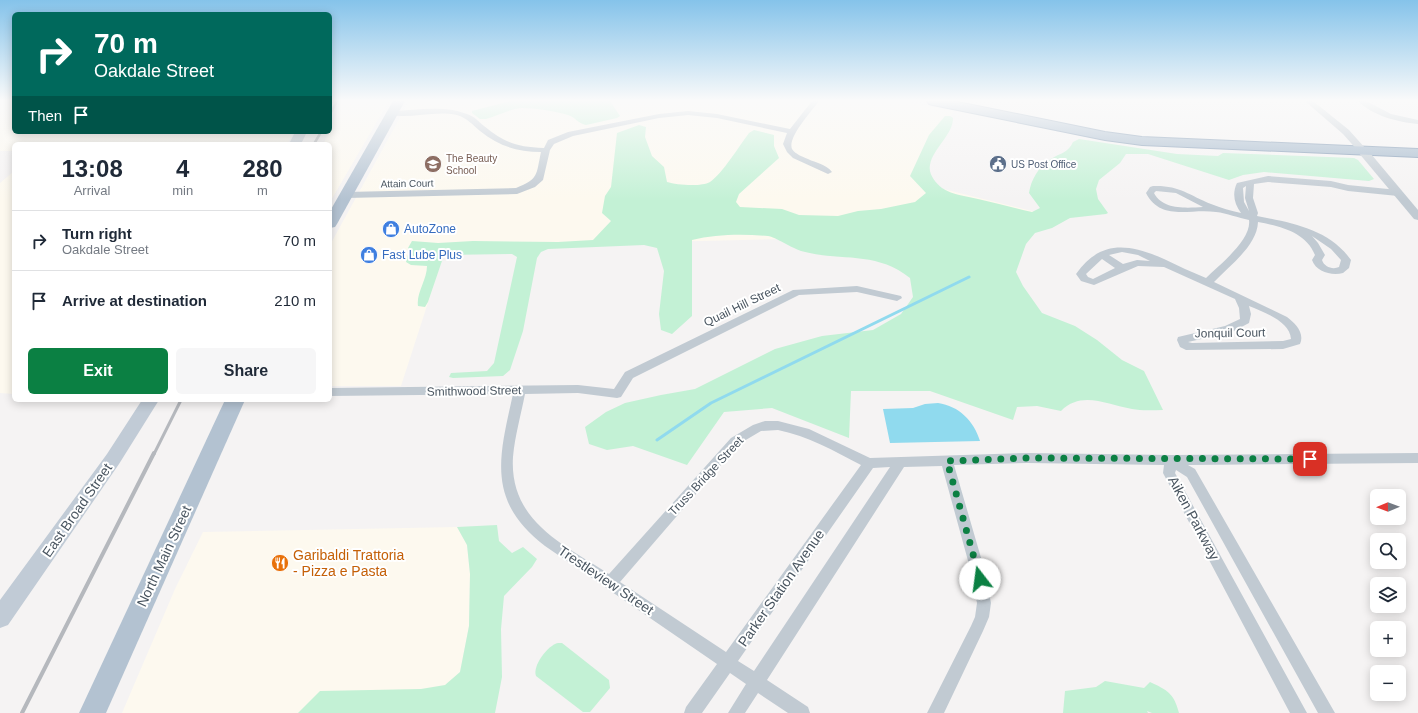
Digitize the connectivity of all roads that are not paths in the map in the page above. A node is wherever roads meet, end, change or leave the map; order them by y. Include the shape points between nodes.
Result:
1 (381, 134) edge
2 (489, 134) edge
3 (571, 134) edge
4 (790, 134) edge
5 (1096, 134) edge
6 (1347, 134) edge
7 (546, 150) junction
8 (1362, 150) junction
9 (1418, 153) edge
10 (828, 172) dead end
11 (1396, 190) junction
12 (346, 195) junction
13 (1215, 209) junction
14 (1418, 217) edge
15 (1252, 218) junction
16 (332, 220) edge
17 (1286, 225) junction
18 (1102, 255) junction
19 (1166, 264) junction
20 (1122, 268) junction
21 (1208, 282) junction
22 (1238, 296) junction
23 (897, 298) dead end
24 (1228, 329) junction
25 (1245, 346) junction
26 (520, 390) junction
27 (332, 392) edge
28 (617, 394) joint
29 (150, 402) edge
30 (234, 402) edge
31 (1418, 458) edge
32 (1171, 460) junction
33 (947, 461) junction
34 (900, 462) junction
35 (869, 464) junction
36 (610, 583) junction
37 (6, 600) edge
38 (0, 618) edge
39 (728, 663) junction
40 (756, 682) junction
41 (92, 713) edge
42 (692, 713) edge
43 (736, 713) edge
44 (802, 713) edge
45 (935, 713) edge
46 (1299, 713) edge
47 (1327, 713) edge

1 - 12 main road
2 - 7 street via 507,146
3 - 7 street via 551,142
4 - 10 street via 787,140 788,150 798,158 815,163
5 - 8 highway via 1142,141
6 - 8 street
7 - 12 street, Attain Court via 540,178 532,185 517,191
8 - 9 highway
8 - 11 street
11 - 14 street
11 - 15 street via 1348,188 1331,184 1268,179 1250,183 1248,198 1254,213
12 - 16 main road
13 - 13 street via 1174,189 1153,189 1150,193 1157,204 1167,208
13 - 15 street
15 - 17 street
15 - 21 street via 1254,224 1250,237
17 - 17 street via 1300,232 1314,244 1320,255 1317,264 1323,268 1340,271 1344,268 1346,260 1340,250 1325,239
18 - 19 street, Jonquil Court via 1109,250 1124,249
18 - 20 street
18 - 20 street via 1081,274 1084,279 1094,282
19 - 20 street via 1137,263
19 - 21 street, Jonquil Court
21 - 22 street, Jonquil Court
22 - 24 street, Jonquil Court via 1246,313 1244,321
22 - 25 street, Jonquil Court via 1278,317 1296,332 1297,337 1291,344
23 - 28 street, Quail Hill Street via 857,289 797,292 634,372
24 - 25 street
24 - 25 street, Jonquil Court via 1182,340 1190,347
26 - 27 street, Smithwood Street
26 - 28 street, Smithwood Street via 594,390
26 - 36 street, Trestleview Street via 506,464 511,496 525,520 539,534
29 - 37 main road, East Broad Street via 113,458
30 - 41 main road, North Main Street
31 - 32 street
32 - 33 street via 1027,458
32 - 46 street, Aiken Parkway via 1169,473
32 - 47 street, Aiken Parkway via 1191,473
33 - 34 street
33 - 45 street via 977,568 984,603 976,631
34 - 35 street
34 - 40 street
35 - 36 street, Truss Bridge Street via 794,428 775,426 745,433 735,441
35 - 39 street, Parker Station Avenue
36 - 39 street, Trestleview Street
37 - 38 main road, East Broad Street
39 - 40 street, Trestleview Street
39 - 42 street, Parker Station Avenue
40 - 43 street
40 - 44 street, Trestleview Street

